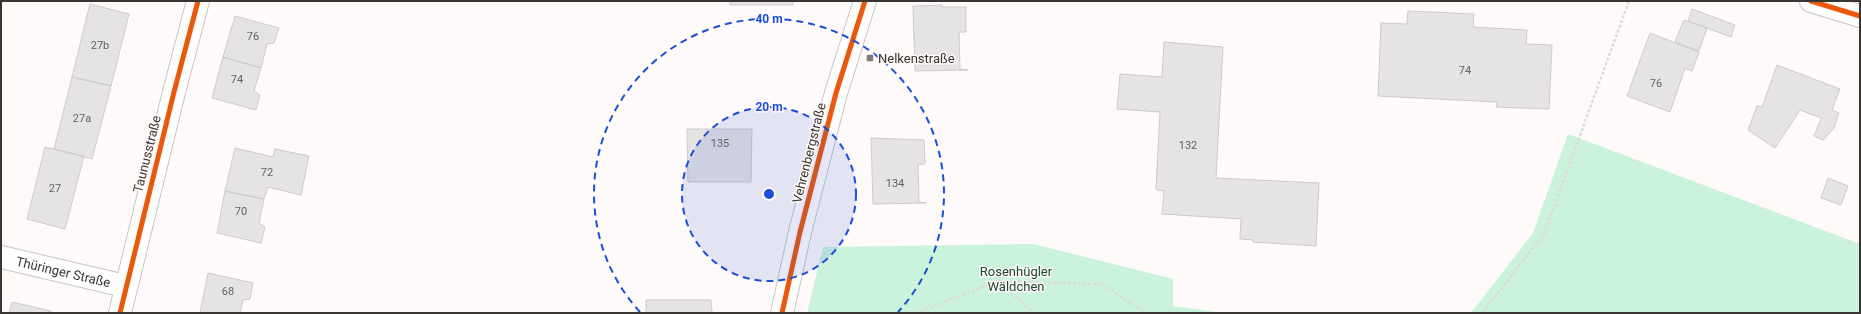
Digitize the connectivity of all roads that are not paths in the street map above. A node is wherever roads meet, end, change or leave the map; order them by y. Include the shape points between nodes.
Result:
1 (198, 1) edge
2 (865, 1) edge
3 (1811, 1) edge
4 (1860, 16) edge
5 (1, 257) edge
6 (125, 286) junction
7 (120, 313) edge
8 (782, 313) edge

1 - 6 street, Taunusstraße
2 - 8 street, Vehrenbergstraße via 836,93
3 - 4 street
5 - 6 street, Thüringer Straße
6 - 7 street, Taunusstraße

